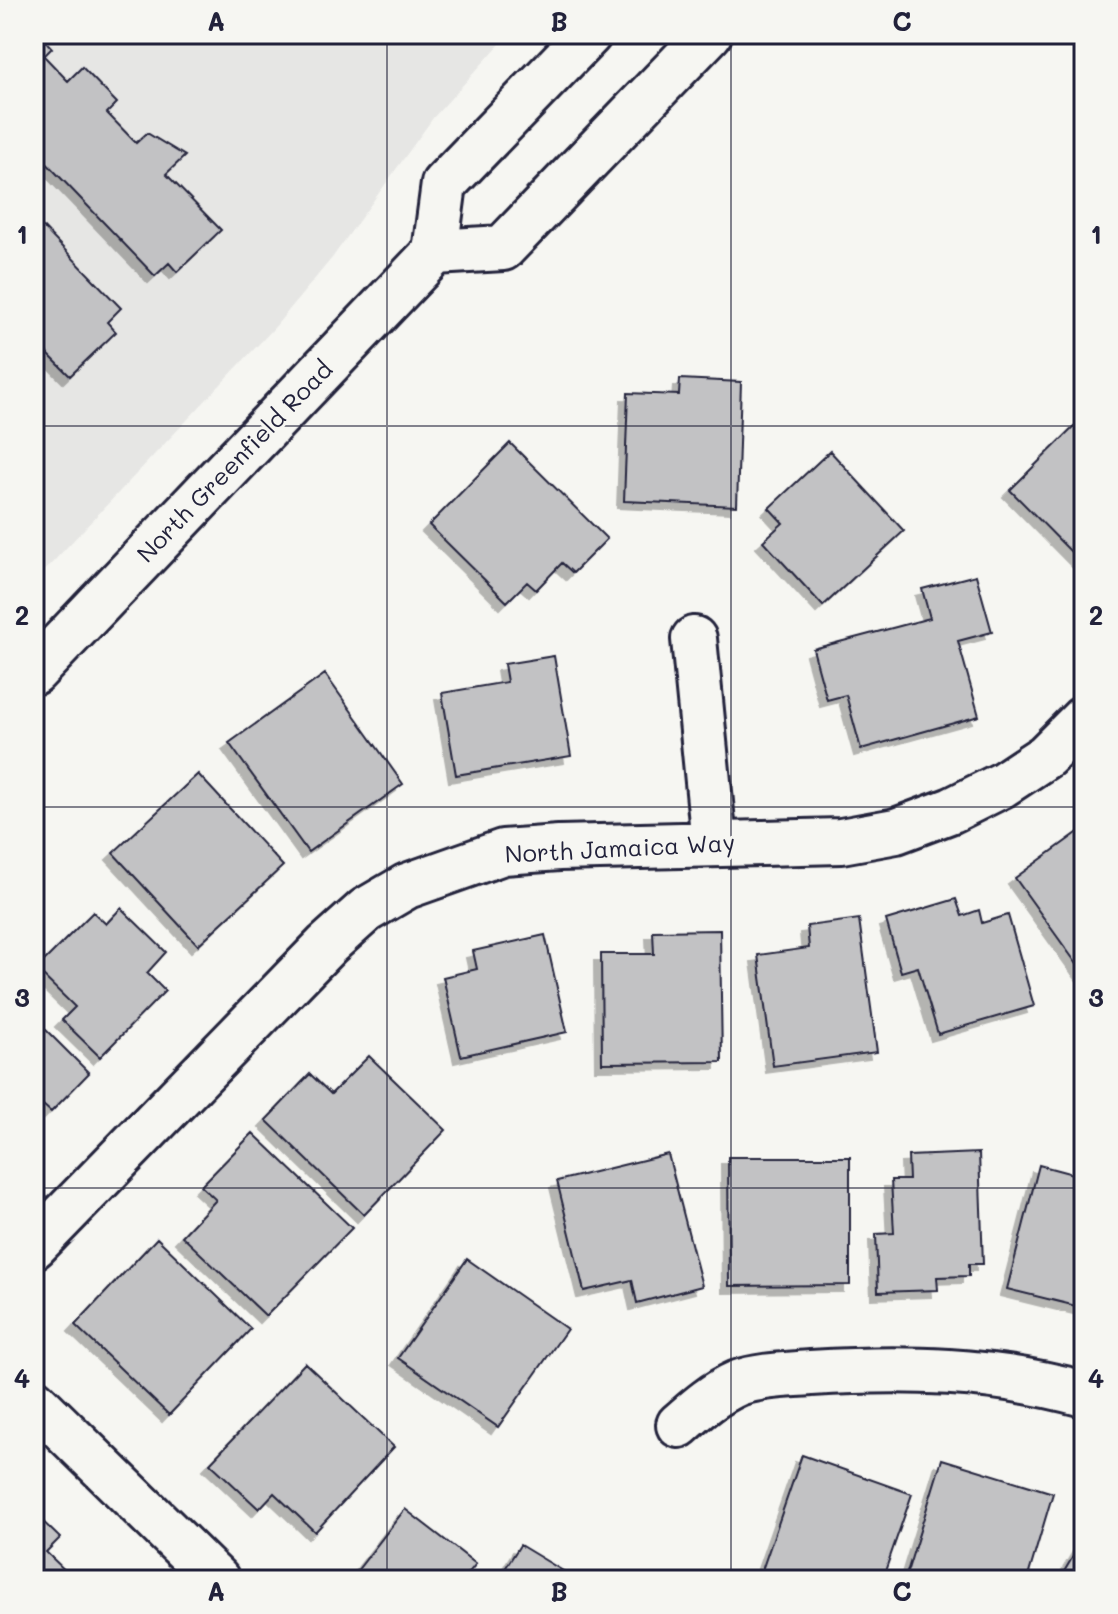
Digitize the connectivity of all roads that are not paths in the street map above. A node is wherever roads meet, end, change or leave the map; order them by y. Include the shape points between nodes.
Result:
1 (589, 34) edge
2 (709, 34) edge
3 (435, 252) junction
4 (694, 639) dead end
5 (34, 672) edge
6 (1084, 718) edge
7 (714, 843) junction
8 (34, 1246) edge
9 (1084, 1394) edge
10 (34, 1401) edge
11 (679, 1425) dead end
12 (217, 1580) edge

1 - 3 street via 444,184
2 - 3 street via 503,248
3 - 5 street, North Greenfield Road
4 - 7 street
6 - 7 street, North Jamaica Way via 1046,756 1002,785 896,831 841,841
7 - 8 street, North Jamaica Way via 503,852 407,886 366,910
9 - 11 street via 990,1374 915,1370 782,1375 741,1382 709,1398
10 - 12 street

